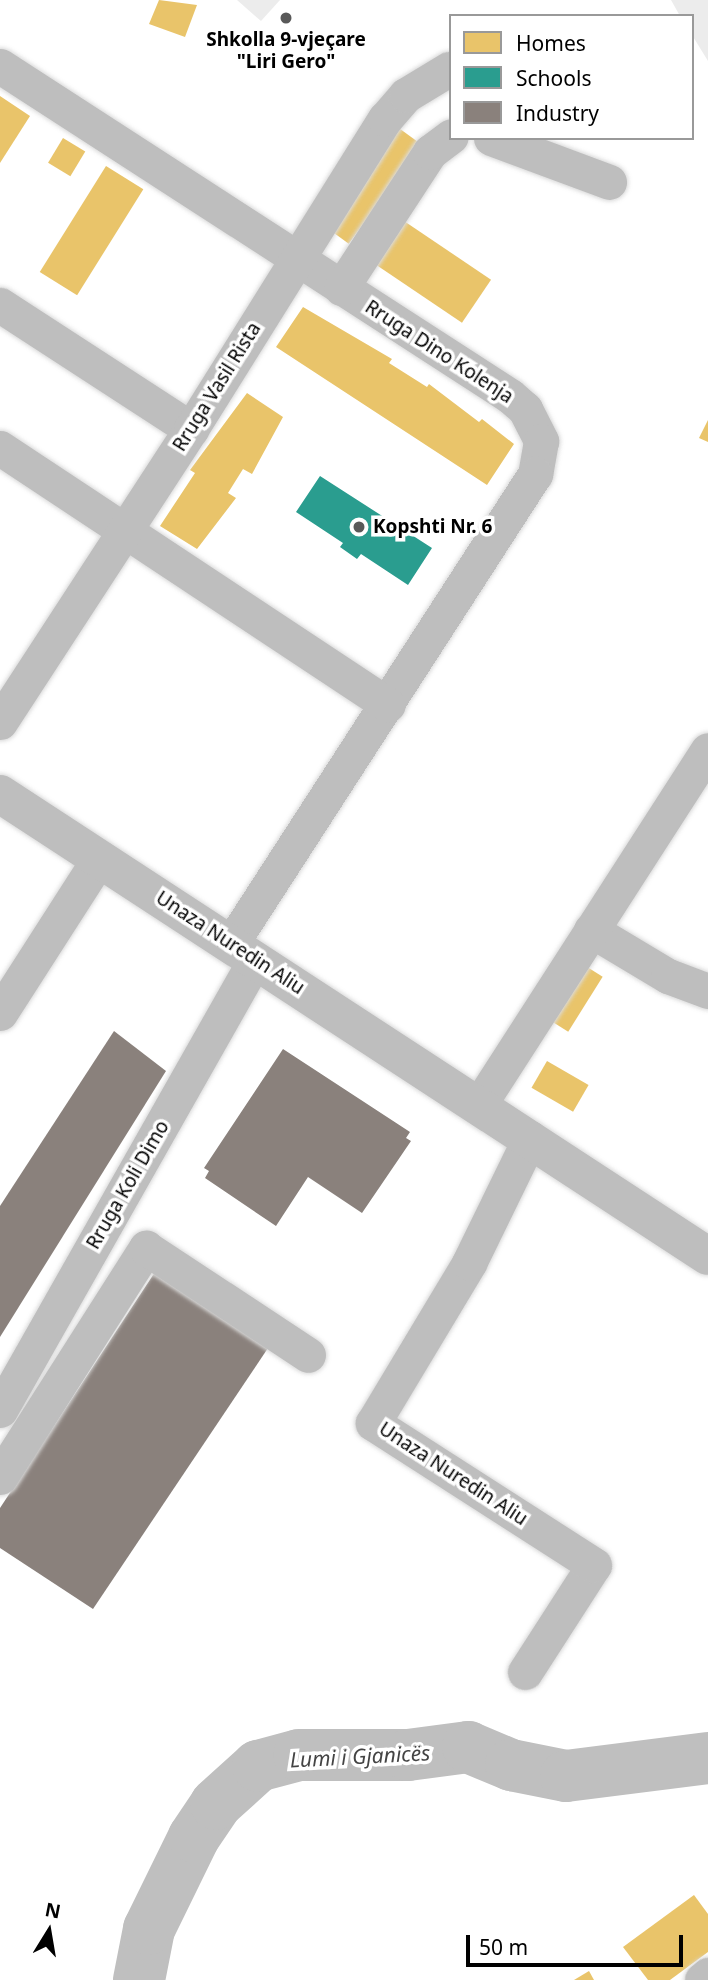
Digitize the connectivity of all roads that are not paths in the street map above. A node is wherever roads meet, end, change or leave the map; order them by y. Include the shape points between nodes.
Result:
1 (0, 66) edge
2 (449, 69) edge
3 (449, 138) edge
4 (496, 140) edge
5 (609, 182) dead end
6 (297, 260) junction
7 (341, 288) junction
8 (0, 305) edge
9 (191, 429) junction
10 (0, 448) edge
11 (125, 530) junction
12 (388, 705) junction
13 (0, 722) edge
14 (708, 750) edge
15 (0, 794) edge
16 (99, 859) junction
17 (591, 930) junction
18 (243, 952) junction
19 (708, 991) edge
20 (0, 1013) edge
21 (479, 1105) junction
22 (530, 1138) junction
23 (708, 1256) edge
24 (308, 1355) dead end
25 (21, 1373) junction
26 (54, 1393) junction
27 (0, 1410) edge
28 (0, 1477) edge
29 (525, 1672) dead end
30 (708, 1975) edge
31 (702, 1980) edge

1 - 6 street, Rruga Dino Kolenja
2 - 6 street, Rruga Vasil Rista via 406,95 385,119
3 - 7 street via 430,152
4 - 5 street
6 - 7 street, Rruga Dino Kolenja
6 - 9 street, Rruga Vasil Rista
7 - 12 street, Rruga Dino Kolenja via 510,396 531,417 541,441 535,474
8 - 9 street
9 - 11 street, Rruga Vasil Rista
10 - 11 street
11 - 12 street
11 - 13 street, Rruga Vasil Rista
12 - 18 street, Rruga Dino Kolenja
14 - 17 street
15 - 16 main road, Unaza Nuredin Aliu
16 - 18 main road, Unaza Nuredin Aliu
16 - 20 street
17 - 19 street via 668,976
17 - 21 street
18 - 21 main road, Unaza Nuredin Aliu
18 - 25 street, Rruga Koli Dimo
21 - 22 main road, Unaza Nuredin Aliu
22 - 23 main road, Unaza Nuredin Aliu
22 - 29 street, Unaza Nuredin Aliu via 469,1263 373,1423 594,1565
24 - 26 street via 146,1248
25 - 26 street
25 - 27 street, Rruga Koli Dimo
26 - 28 street
30 - 31 street

